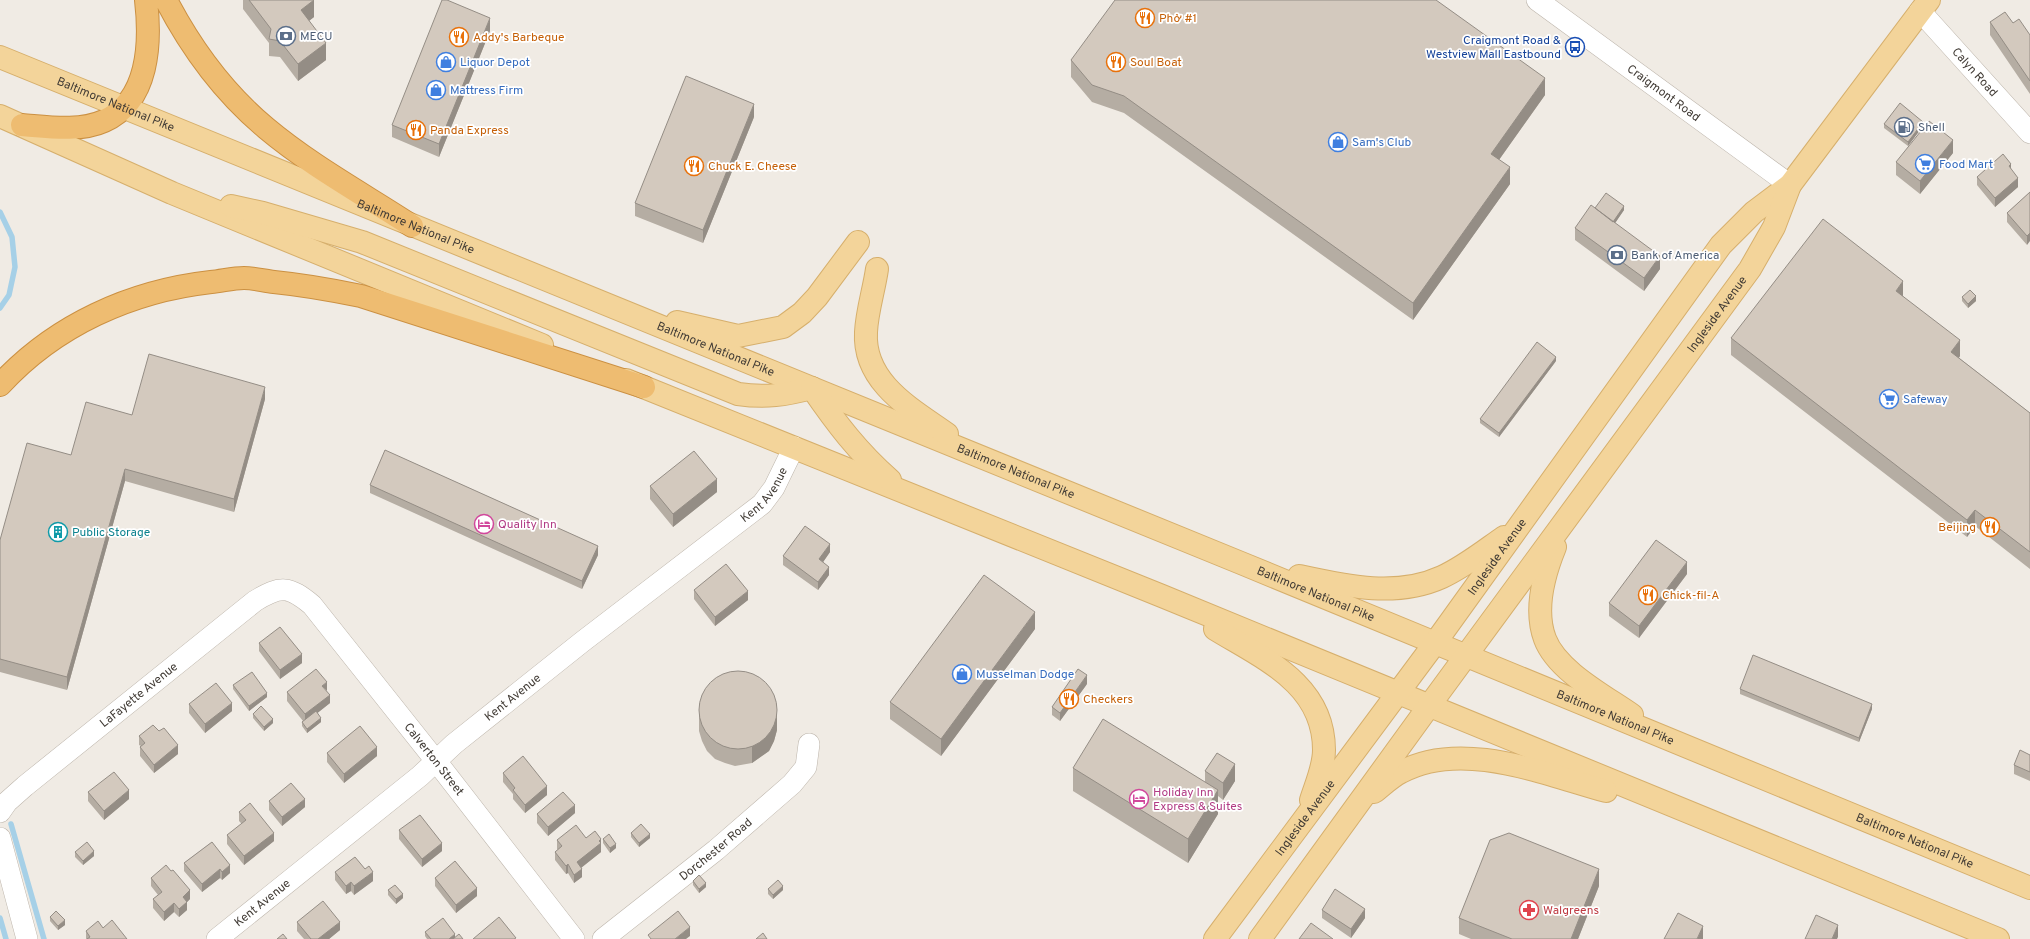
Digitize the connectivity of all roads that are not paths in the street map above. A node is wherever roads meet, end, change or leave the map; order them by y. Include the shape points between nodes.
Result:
1 (146, 0) edge
2 (166, 0) edge
3 (1537, 0) edge
4 (1925, 6) edge
5 (0, 57) edge
6 (125, 108) junction
7 (0, 116) edge
8 (22, 125) junction
9 (2030, 133) edge
10 (1790, 185) junction
11 (172, 193) junction
12 (412, 226) junction
13 (858, 242) dead end
14 (877, 269) dead end
15 (615, 308) junction
16 (0, 385) edge
17 (644, 387) junction
18 (812, 388) junction
19 (794, 447) junction
20 (981, 458) junction
21 (902, 491) junction
22 (1567, 518) junction
23 (1519, 526) junction
24 (1241, 563) junction
25 (285, 589) joint
26 (1162, 596) junction
27 (1435, 643) junction
28 (1466, 656) junction
29 (1398, 693) junction
30 (1429, 706) junction
31 (1666, 739) junction
32 (809, 744) dead end
33 (436, 761) junction
34 (1357, 805) junction
35 (0, 812) edge
36 (1701, 817) junction
37 (1303, 821) junction
38 (0, 838) edge
39 (2030, 888) edge
40 (27, 939) edge
41 (217, 939) edge
42 (574, 939) edge
43 (603, 939) edge
44 (1215, 939) edge
45 (1260, 939) edge
46 (1998, 939) edge

1 - 6 highway via 147,51 139,87
2 - 12 highway via 203,62 260,124 291,148
3 - 10 street, Craigmont Road
4 - 9 street, Calyn Road
4 - 10 main road, Ingleside Avenue
5 - 6 main road, Baltimore National Pike
6 - 8 highway via 104,121 88,126 53,128
6 - 12 main road, Baltimore National Pike
7 - 8 main road
8 - 11 main road
10 - 22 main road, Ingleside Avenue via 1774,227 1750,269
10 - 23 main road, Ingleside Avenue via 1754,212 1721,245
11 - 17 main road
11 - 18 main road via 263,213 362,242 738,394 761,397
12 - 15 main road, Baltimore National Pike
13 - 15 main road via 817,297 802,314 783,327 738,336
14 - 20 main road via 866,333 867,353 874,373 905,405
15 - 18 main road, Baltimore National Pike
16 - 17 highway via 53,339 90,316 135,298 185,285 244,278 317,287 361,296
17 - 19 main road
18 - 20 main road, Baltimore National Pike
18 - 21 main road via 838,426 866,458
19 - 21 main road
19 - 33 street, Kent Avenue via 774,488 762,504 582,642
20 - 24 main road, Baltimore National Pike
21 - 26 main road
22 - 28 main road, Ingleside Avenue
22 - 31 main road via 1546,568 1542,590 1545,639 1570,672
23 - 24 main road via 1467,564 1441,577 1416,585 1386,589 1351,587
23 - 27 main road, Ingleside Avenue
24 - 27 main road, Baltimore National Pike
25 - 33 street, Calverton Street via 299,595 312,606
25 - 35 street, LaFayette Avenue via 271,591 255,600 25,786
26 - 29 main road
26 - 37 main road via 1278,668 1296,682 1308,696 1322,731 1324,750 1320,774
27 - 28 main road, Baltimore National Pike
27 - 29 main road, Ingleside Avenue
28 - 30 main road, Ingleside Avenue
28 - 31 main road, Baltimore National Pike
29 - 30 main road
29 - 37 main road, Ingleside Avenue
30 - 34 main road, Ingleside Avenue
30 - 36 main road
31 - 39 main road, Baltimore National Pike
32 - 43 street, Dorchester Road via 806,767 792,784 716,850
33 - 41 street, Kent Avenue
33 - 42 street, Calverton Street
34 - 36 main road via 1400,772 1419,764 1470,757 1498,761
34 - 45 main road, Ingleside Avenue
36 - 46 main road
37 - 44 main road, Ingleside Avenue
38 - 40 street

